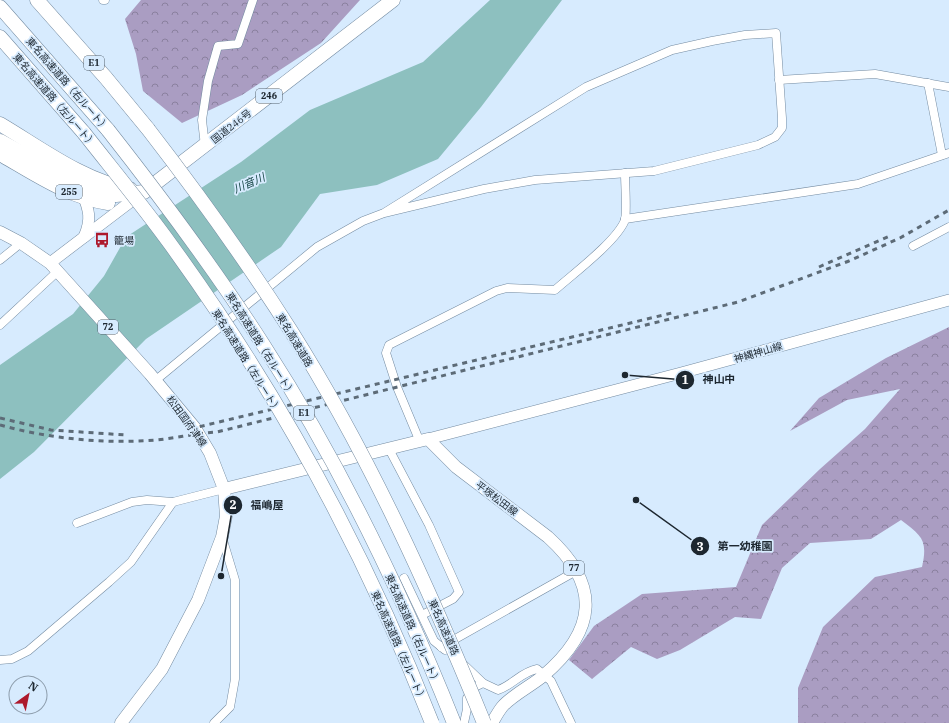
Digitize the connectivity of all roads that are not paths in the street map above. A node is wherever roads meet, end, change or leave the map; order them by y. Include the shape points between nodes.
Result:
1 (37, 0) edge
2 (253, 0) edge
3 (393, 0) edge
4 (0, 7) edge
5 (0, 37) edge
6 (779, 80) junction
7 (928, 83) junction
8 (949, 87) edge
9 (0, 124) edge
10 (0, 141) edge
11 (205, 146) junction
12 (0, 154) edge
13 (946, 154) edge
14 (625, 173) junction
15 (80, 185) junction
16 (144, 192) junction
17 (85, 199) junction
18 (384, 213) junction
19 (625, 219) junction
20 (949, 227) edge
21 (0, 232) edge
22 (84, 238) junction
23 (21, 243) junction
24 (913, 246) dead end
25 (0, 260) edge
26 (54, 267) junction
27 (949, 300) edge
28 (0, 325) edge
29 (153, 377) junction
30 (424, 440) junction
31 (389, 449) junction
32 (224, 489) junction
33 (173, 502) junction
34 (77, 523) dead end
35 (222, 537) junction
36 (576, 571) junction
37 (404, 578) dead end
38 (422, 615) junction
39 (441, 647) junction
40 (0, 660) edge
41 (544, 675) junction
42 (483, 683) junction
43 (121, 723) edge
44 (214, 723) edge
45 (432, 723) edge
46 (454, 723) edge
47 (464, 723) edge
48 (484, 723) edge
49 (492, 723) edge
50 (571, 723) edge

1 - 48 highway, 東名高速道路 / E1, bridge via 148,130 243,257 292,332 387,503 422,577
2 - 11 street via 238,44 218,46 202,120
3 - 11 highway, 国道246号 / 246
4 - 46 highway, 東名高速道路（右ルート） / E1, bridge via 108,130 151,185 265,348 361,517 434,672
5 - 45 highway, 東名高速道路（左ルート） / E1, bridge via 84,133 171,245 249,362 343,526 381,604
6 - 7 street via 875,74
6 - 14 street via 782,128 775,137 758,145 654,171
6 - 18 street via 776,33 745,35 672,50 586,87
7 - 8 street
7 - 13 street
9 - 16 highway via 102,181 120,188
10 - 15 highway
11 - 16 highway, 国道246号 / 246
12 - 17 highway, 255 via 56,186
13 - 19 street via 858,184
14 - 18 street via 535,180
14 - 19 street
15 - 16 highway via 97,192 116,195
15 - 17 main road
16 - 17 highway, 255 via 120,203 110,204
16 - 22 main road
17 - 22 main road via 90,215
18 - 29 street via 363,221 317,247
19 - 30 street via 616,234 555,290 507,288 496,291 389,345 386,353 397,387
20 - 24 street
21 - 23 main road, 松田国府津線 / 72
22 - 26 main road
23 - 25 street
23 - 26 main road, 松田国府津線 / 72
26 - 28 street
26 - 29 main road, 松田国府津線 / 72
27 - 30 main road, 神縄神山線
29 - 32 main road, 松田国府津線 / 72 via 198,433 210,453
30 - 31 main road
30 - 36 main road, 平塚松田線 / 77 via 548,537 560,548
31 - 32 main road
31 - 38 street via 429,525 459,592 452,599
32 - 33 street
32 - 35 main road, 松田国府津線 / 72 via 226,516
33 - 34 street via 132,502
33 - 40 street via 131,562 28,651 12,659
35 - 43 main road, 松田国府津線 / 72 via 198,600 182,633 162,669
35 - 44 street via 235,580 235,679 230,707
36 - 39 street
36 - 41 main road, 平塚松田線 / 77 via 586,595 587,610 583,626 558,663
37 - 38 street
38 - 39 street via 434,641
39 - 42 street
41 - 42 street via 536,669 528,671 508,687 498,690
41 - 49 main road, 平塚松田線 / 77 via 502,706
41 - 50 street via 551,681
42 - 47 street via 475,687 467,698

